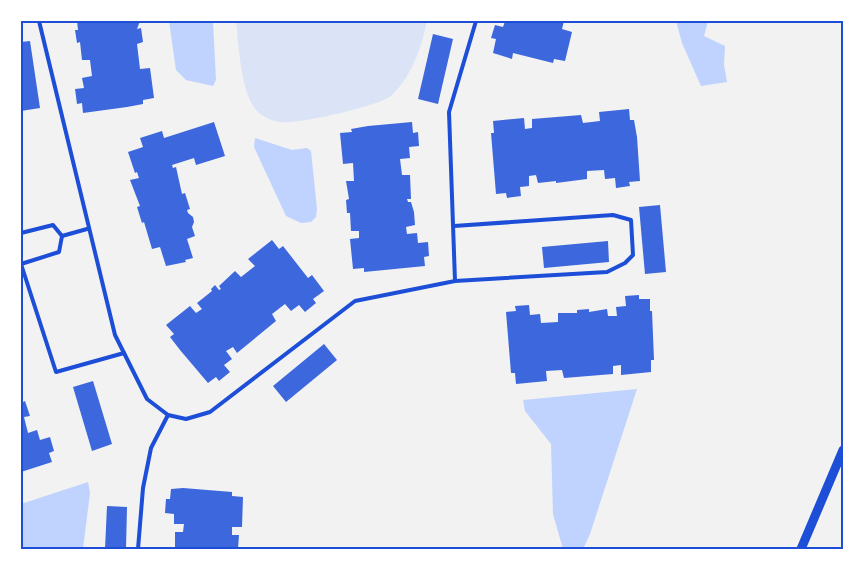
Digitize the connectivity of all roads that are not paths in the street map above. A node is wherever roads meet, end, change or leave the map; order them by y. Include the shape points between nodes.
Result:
1 (39, 21) edge
2 (476, 21) edge
3 (454, 226) junction
4 (88, 229) junction
5 (21, 233) edge
6 (62, 236) junction
7 (21, 264) edge
8 (455, 281) junction
9 (124, 353) junction
10 (168, 415) junction
11 (843, 450) edge
12 (138, 549) edge
13 (801, 549) edge

1 - 4 lane
2 - 3 lane via 450,112
3 - 8 lane
3 - 8 lane via 613,215 631,220 633,255 607,272
4 - 6 lane
4 - 9 lane via 115,335
5 - 6 lane via 53,225
6 - 7 lane via 59,252
7 - 9 lane via 56,372
8 - 10 lane via 355,301 210,412 186,419
9 - 10 lane via 147,399
10 - 12 lane via 151,448 143,488
11 - 13 street

